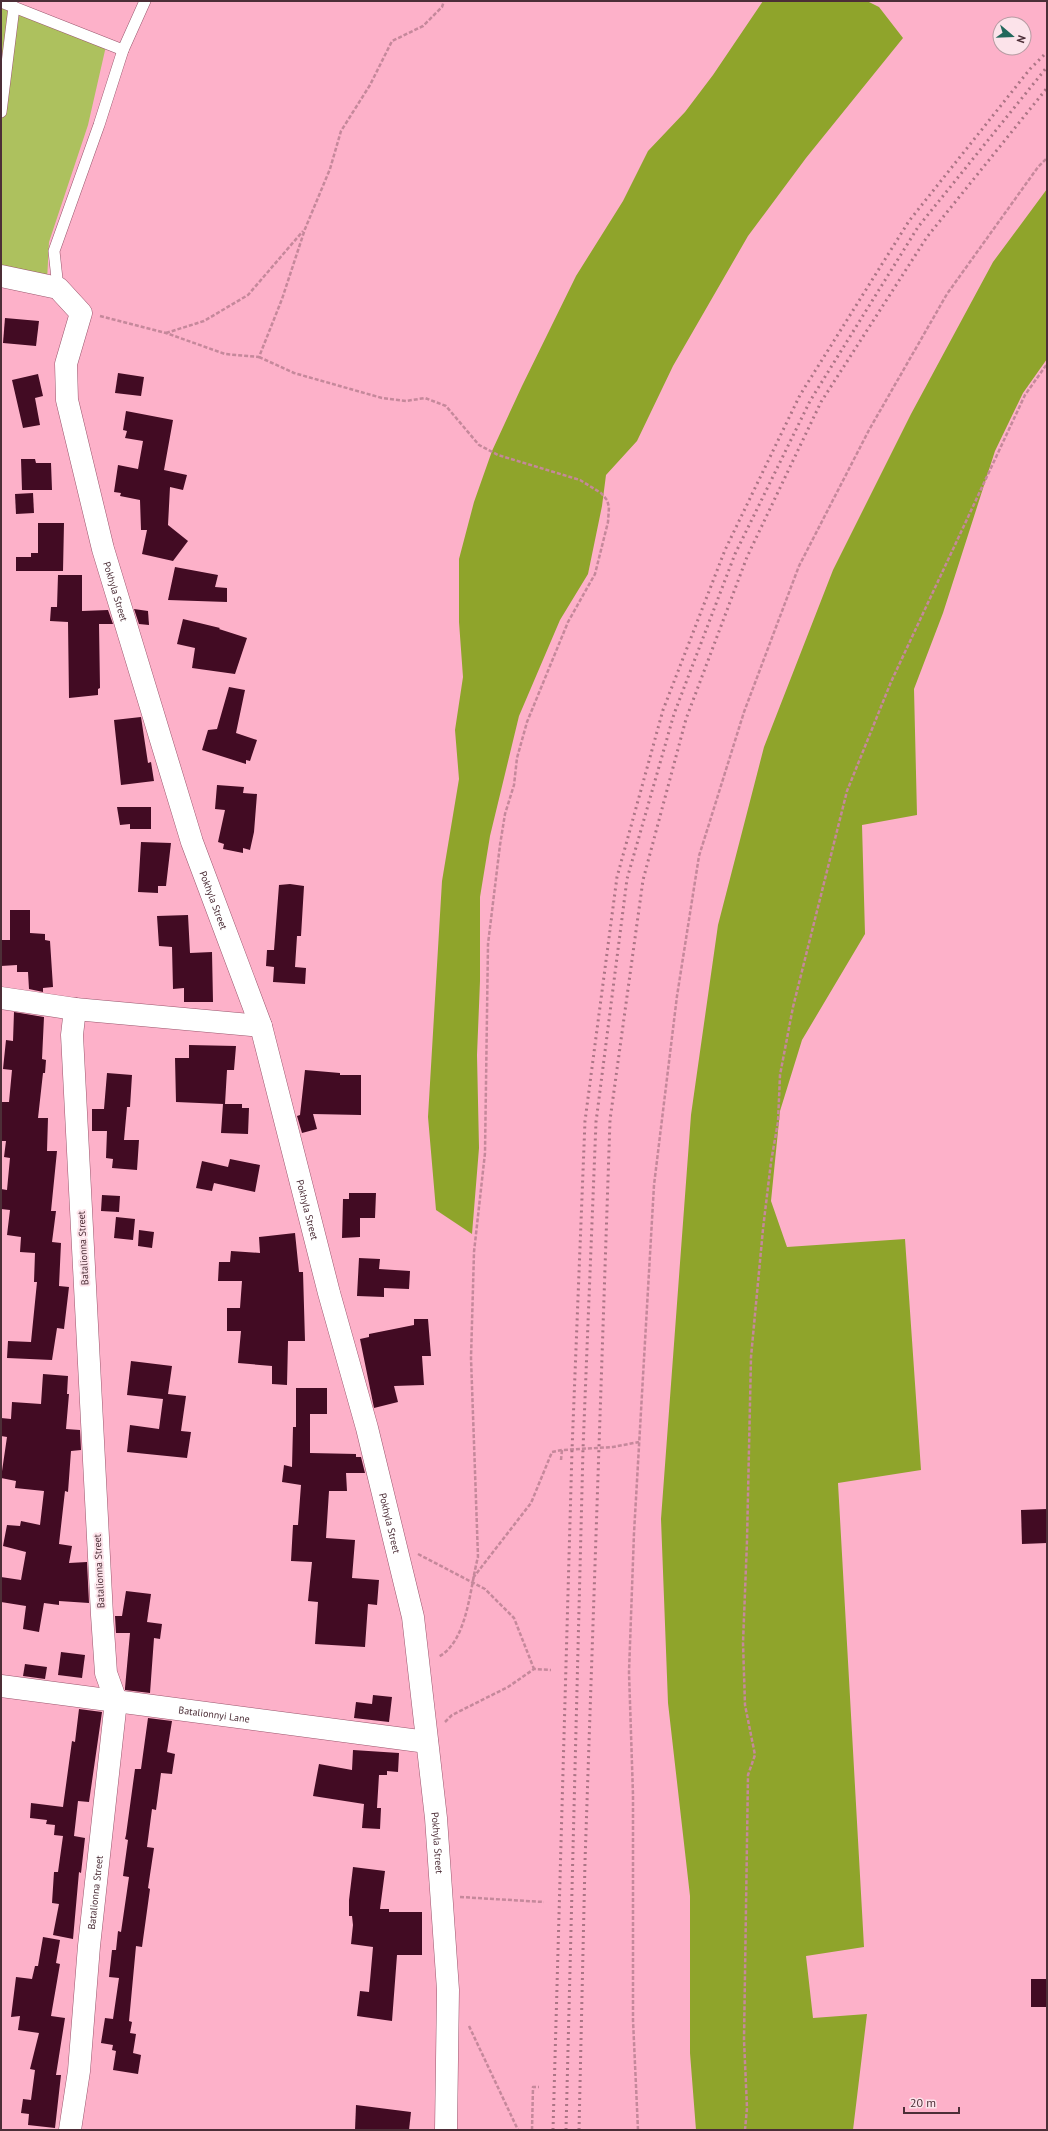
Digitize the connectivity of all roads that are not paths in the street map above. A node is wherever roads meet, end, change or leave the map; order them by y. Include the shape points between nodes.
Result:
1 (145, 1) edge
2 (1, 2) edge
3 (14, 7) junction
4 (122, 50) junction
5 (1, 112) edge
6 (1, 276) edge
7 (58, 288) junction
8 (1, 998) edge
9 (75, 1009) junction
10 (261, 1026) junction
11 (1, 1686) edge
12 (116, 1702) junction
13 (427, 1742) junction
14 (70, 2130) edge
15 (446, 2130) edge

1 - 4 lane
2 - 3 lane
3 - 4 lane
3 - 5 lane
4 - 7 lane via 97,131 54,252
6 - 7 street
7 - 10 street, Pokhyla Street via 81,313 66,364 67,400 101,542 192,842
8 - 9 street
9 - 10 street
9 - 12 street, Batalionna Street via 72,1035 102,1614 106,1673
10 - 13 street, Pokhyla Street via 396,1541 413,1617
11 - 12 street, Batalionnyi Lane
12 - 13 street, Batalionnyi Lane
12 - 14 street, Batalionna Street via 79,2071
13 - 15 street, Pokhyla Street via 436,1818 448,1990

